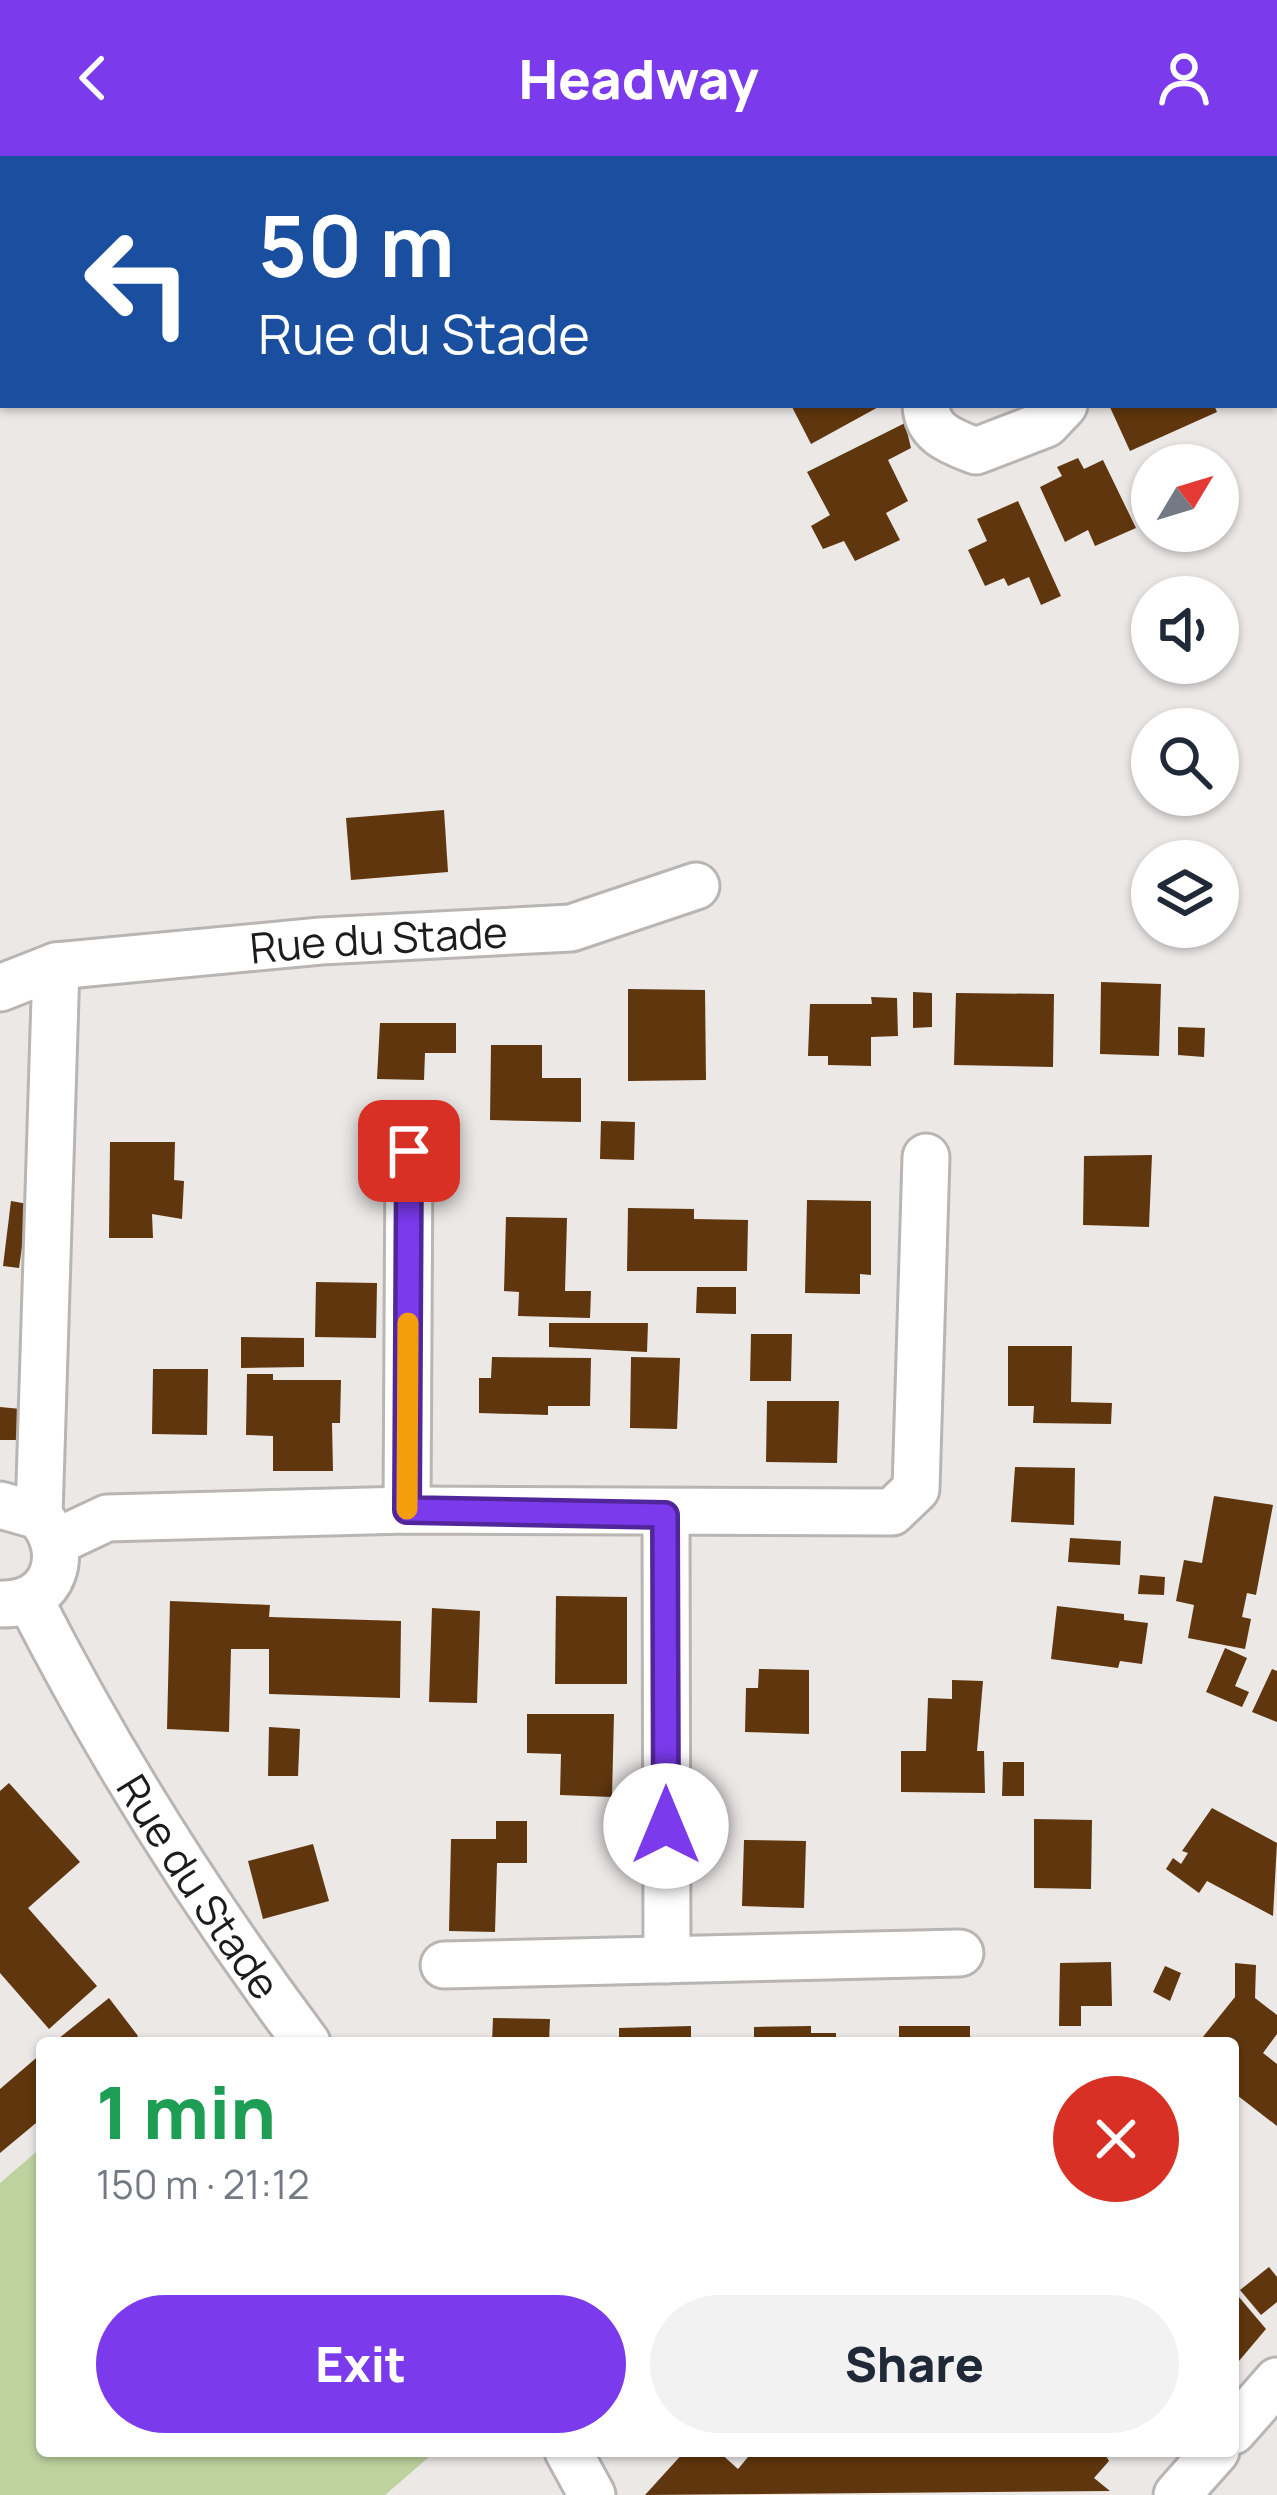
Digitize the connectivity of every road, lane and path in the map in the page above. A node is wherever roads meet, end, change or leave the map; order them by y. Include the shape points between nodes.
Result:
1 (926, 408) edge
2 (1061, 408) edge
3 (696, 886) dead end
4 (56, 966) junction
5 (0, 988) edge
6 (409, 1151) dead end
7 (926, 1157) dead end
8 (407, 1510) junction
9 (665, 1515) junction
10 (32, 1521) edge
11 (15, 1602) edge
12 (960, 1953) dead end
13 (667, 1960) junction
14 (444, 1965) dead end
15 (303, 2037) edge
16 (1277, 2381) edge
17 (1239, 2425) edge
18 (571, 2457) edge
19 (1211, 2457) edge
20 (592, 2495) edge
21 (1177, 2495) edge

1 - 2 street via 943,438 976,451 1046,424
3 - 4 street, Rue du Stade via 571,928
4 - 5 street, Rue du Stade
4 - 10 street
6 - 8 street
7 - 9 street via 916,1489 908,1502 873,1515
8 - 9 street
8 - 10 street
9 - 13 street
10 - 11 street via 53,1575
11 - 15 street, Rue du Stade via 196,1891
12 - 13 street
13 - 14 street
16 - 17 street
18 - 20 street
19 - 21 street

